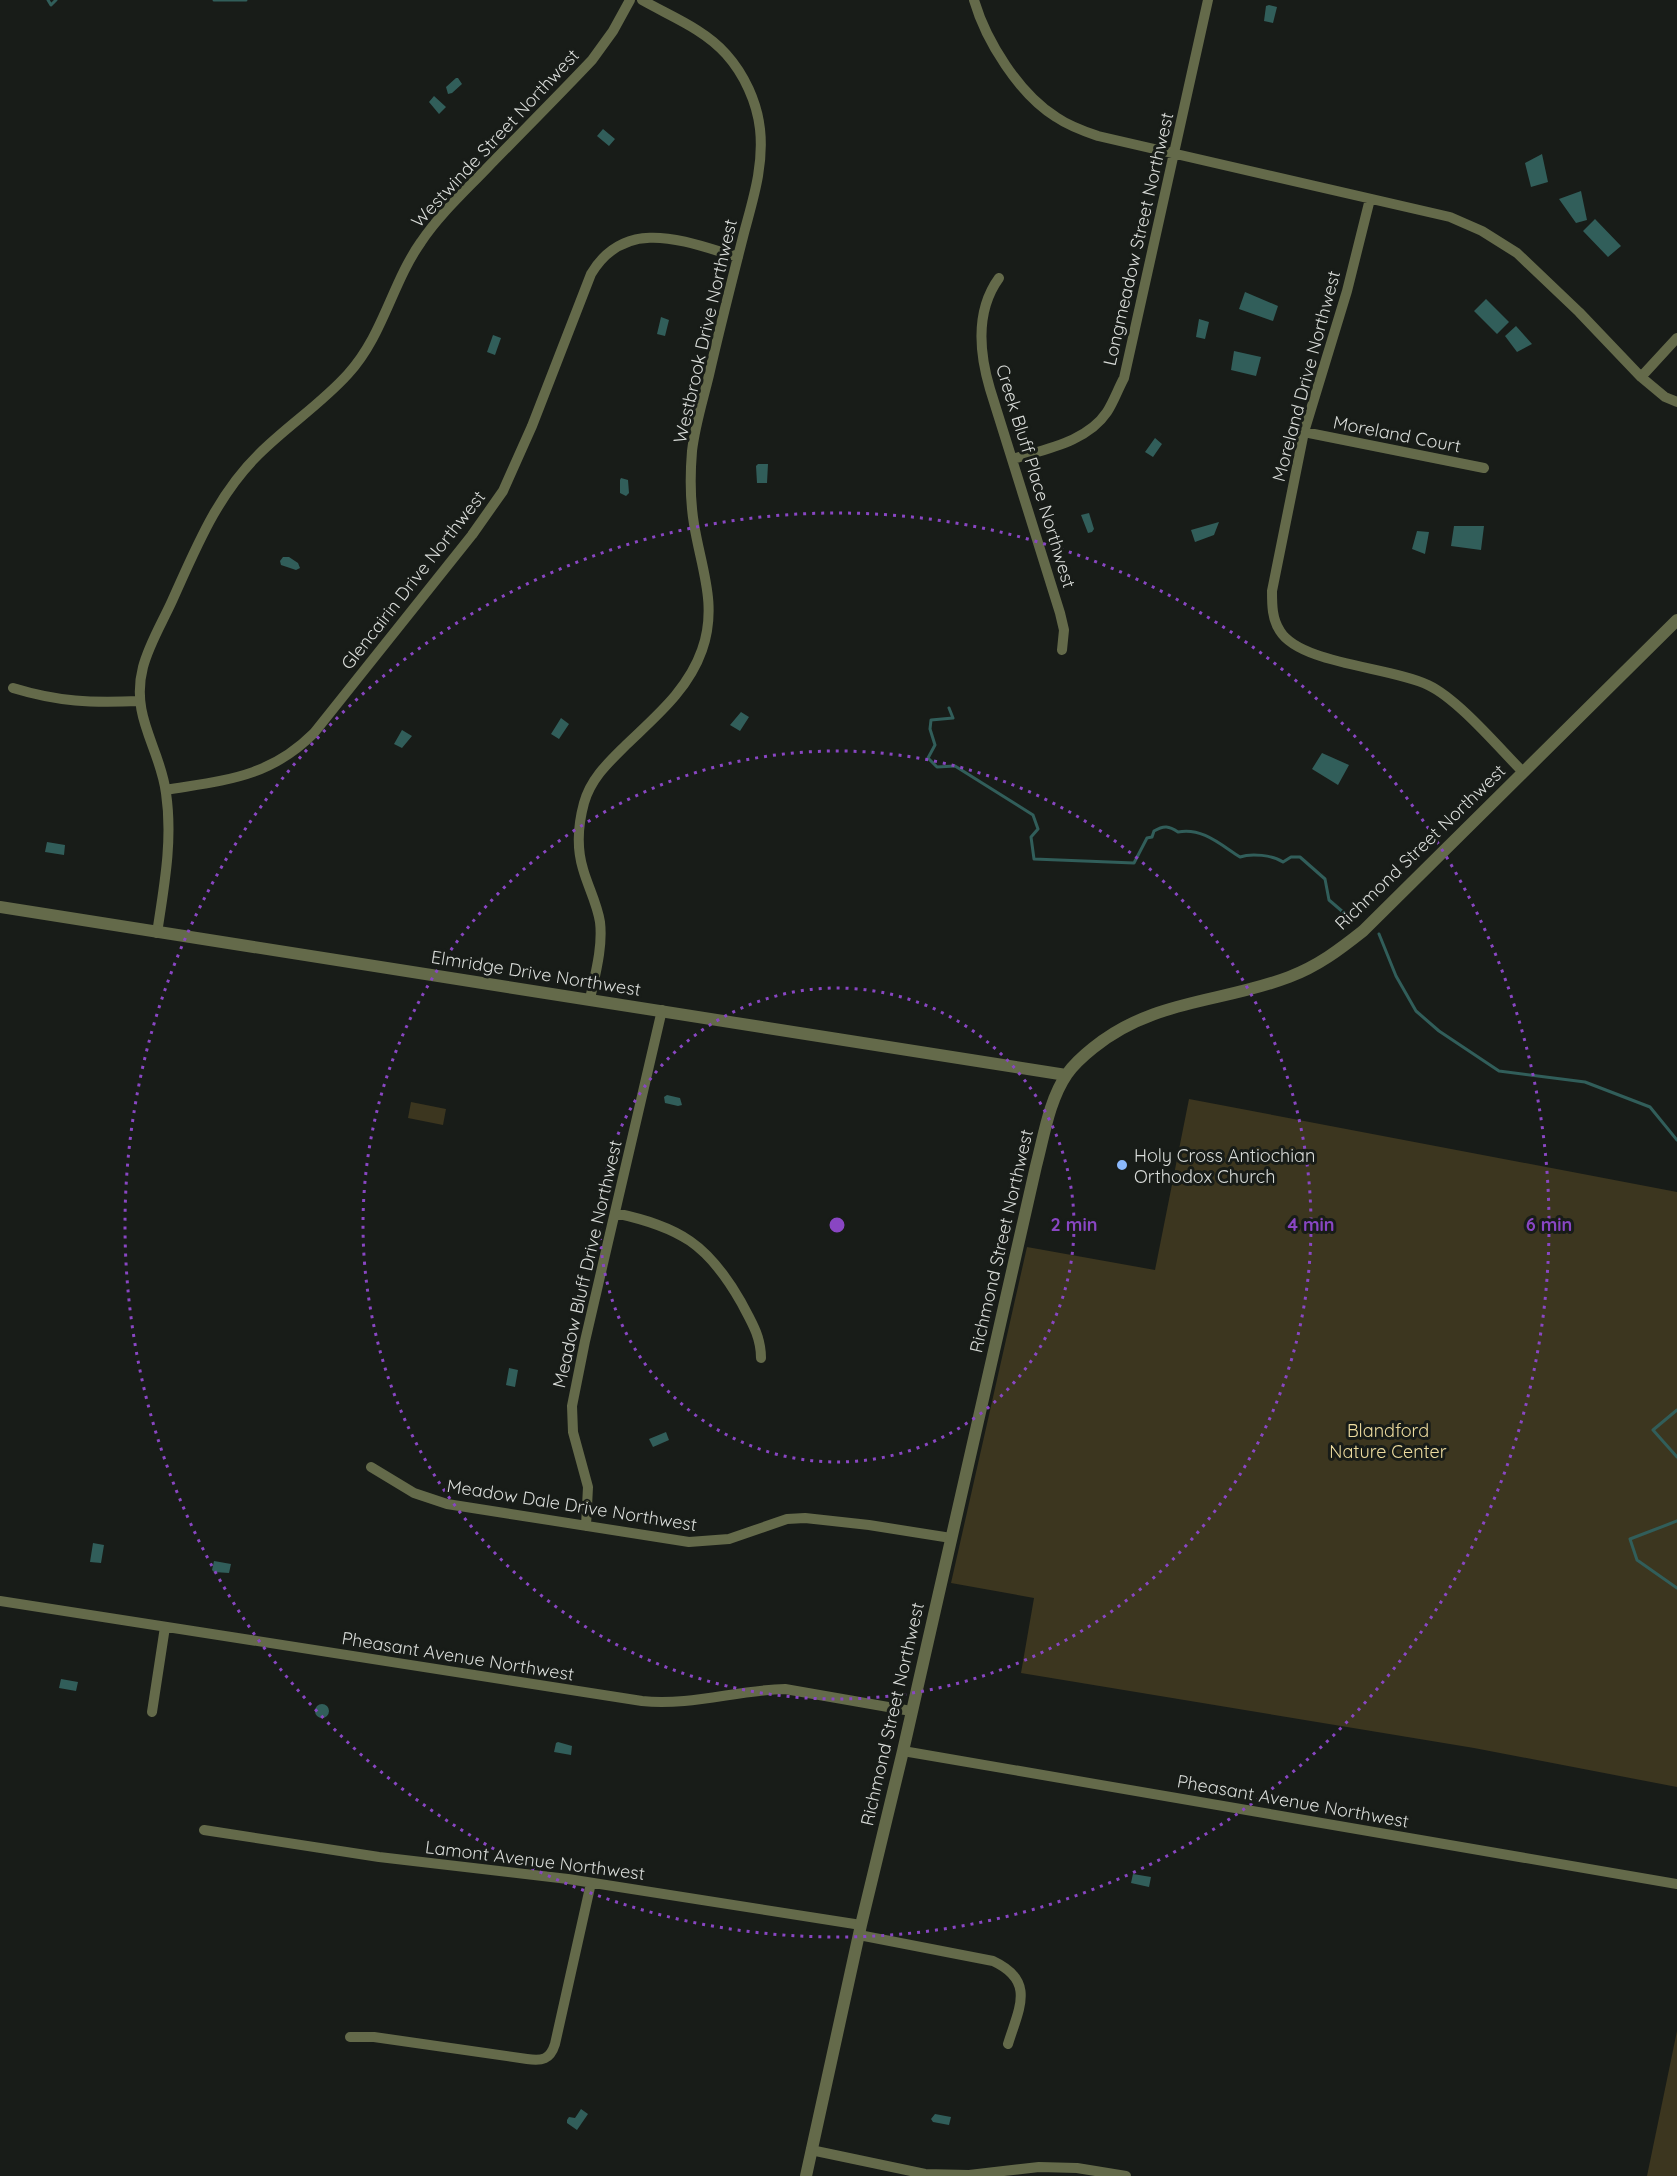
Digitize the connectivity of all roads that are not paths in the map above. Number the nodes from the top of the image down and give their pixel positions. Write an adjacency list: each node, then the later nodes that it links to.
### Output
1 (630, 0): 18 (street, Westwinde Street Northwest)
2 (642, 0): 7 (street, Westbrook Drive Northwest)
3 (974, 0): 5 (street)
4 (1208, 0): 5 (street, Longmeadow Street Northwest)
5 (1175, 154): 6 (street); 13 (street, Longmeadow Street Northwest)
6 (1370, 198): 10 (street); 12 (street, Moreland Drive Northwest)
7 (738, 257): 20 (street, Glencairin Drive Northwest); 23 (street, Westbrook Drive Northwest)
8 (999, 278): 13 (street, Creek Bluff Place Northwest)
9 (1677, 338): 10 (street)
10 (1641, 377): 11 (street)
11 (1677, 402)
12 (1304, 432): 14 (street, Moreland Court); 19 (street, Moreland Drive Northwest)
13 (1013, 459): 16 (street, Creek Bluff Place Northwest)
14 (1484, 468)
15 (1677, 620): 19 (street, Richmond Street Northwest)
16 (1062, 650)
17 (13, 688): 18 (street)
18 (139, 701): 20 (street, Westwinde Street Northwest)
19 (1523, 772): 25 (street, Richmond Street Northwest)
20 (166, 790): 22 (street, Westwinde Street Northwest)
21 (0, 907): 22 (street, Elmridge Drive Northwest)
22 (157, 933): 23 (street, Elmridge Drive Northwest)
23 (590, 999): 24 (street, Elmridge Drive Northwest)
24 (662, 1010): 25 (street, Elmridge Drive Northwest); 26 (street, Meadow Bluff Drive Northwest)
25 (1066, 1075): 30 (street, Richmond Street Northwest)
26 (615, 1213): 27 (street); 29 (street, Meadow Bluff Drive Northwest)
27 (761, 1358)
28 (371, 1467): 29 (street, Meadow Dale Drive Northwest)
29 (586, 1526): 30 (street, Meadow Dale Drive Northwest)
30 (951, 1538): 33 (street, Richmond Street Northwest)
31 (0, 1601): 32 (street, Pheasant Avenue Northwest)
32 (165, 1627): 33 (street, Pheasant Avenue Northwest); 34 (street)
33 (911, 1710): 35 (street, Richmond Street Northwest)
34 (152, 1713)
35 (903, 1751): 38 (street, Pheasant Avenue Northwest); 39 (street, Richmond Street Northwest)
36 (204, 1830): 37 (street, Lamont Avenue Northwest)
37 (591, 1883): 39 (street, Lamont Avenue Northwest); 40 (street)
38 (1677, 1884)
39 (860, 1930): 41 (street, Lamont Avenue Northwest); 42 (street, Richmond Street Northwest)
40 (350, 2037)
41 (1008, 2044)
42 (811, 2150): 43 (street, Richmond Street Northwest); 44 (street)
43 (806, 2176)
44 (1126, 2176)

